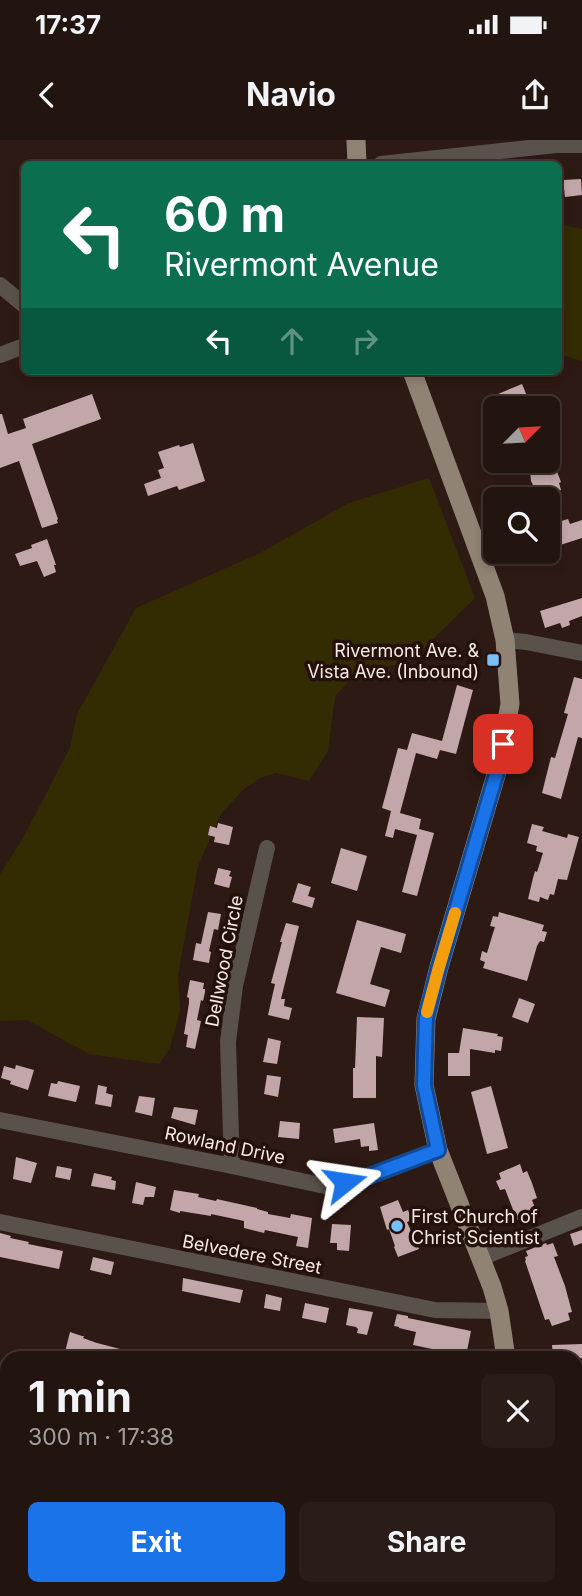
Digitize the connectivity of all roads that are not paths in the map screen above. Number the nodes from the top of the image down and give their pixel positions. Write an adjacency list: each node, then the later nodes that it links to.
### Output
1 (356, 140): 3 (main road)
2 (582, 145): 4 (street)
3 (357, 161)
4 (409, 161)
5 (0, 285): 6 (street)
6 (21, 302)
7 (21, 347): 8 (street)
8 (0, 355)
9 (413, 375): 10 (main road)
10 (505, 640): 11 (street); 14 (main road)
11 (582, 653)
12 (267, 848): 15 (street, Dellwood Circle)
13 (0, 1120): 15 (street, Rowland Drive)
14 (438, 1150): 15 (street, Rowland Drive); 18 (main road)
15 (232, 1166)
16 (582, 1217): 18 (street)
17 (0, 1222): 19 (street, Belvedere Street)
18 (481, 1258): 19 (main road)
19 (499, 1311): 20 (main road)
20 (505, 1351)

